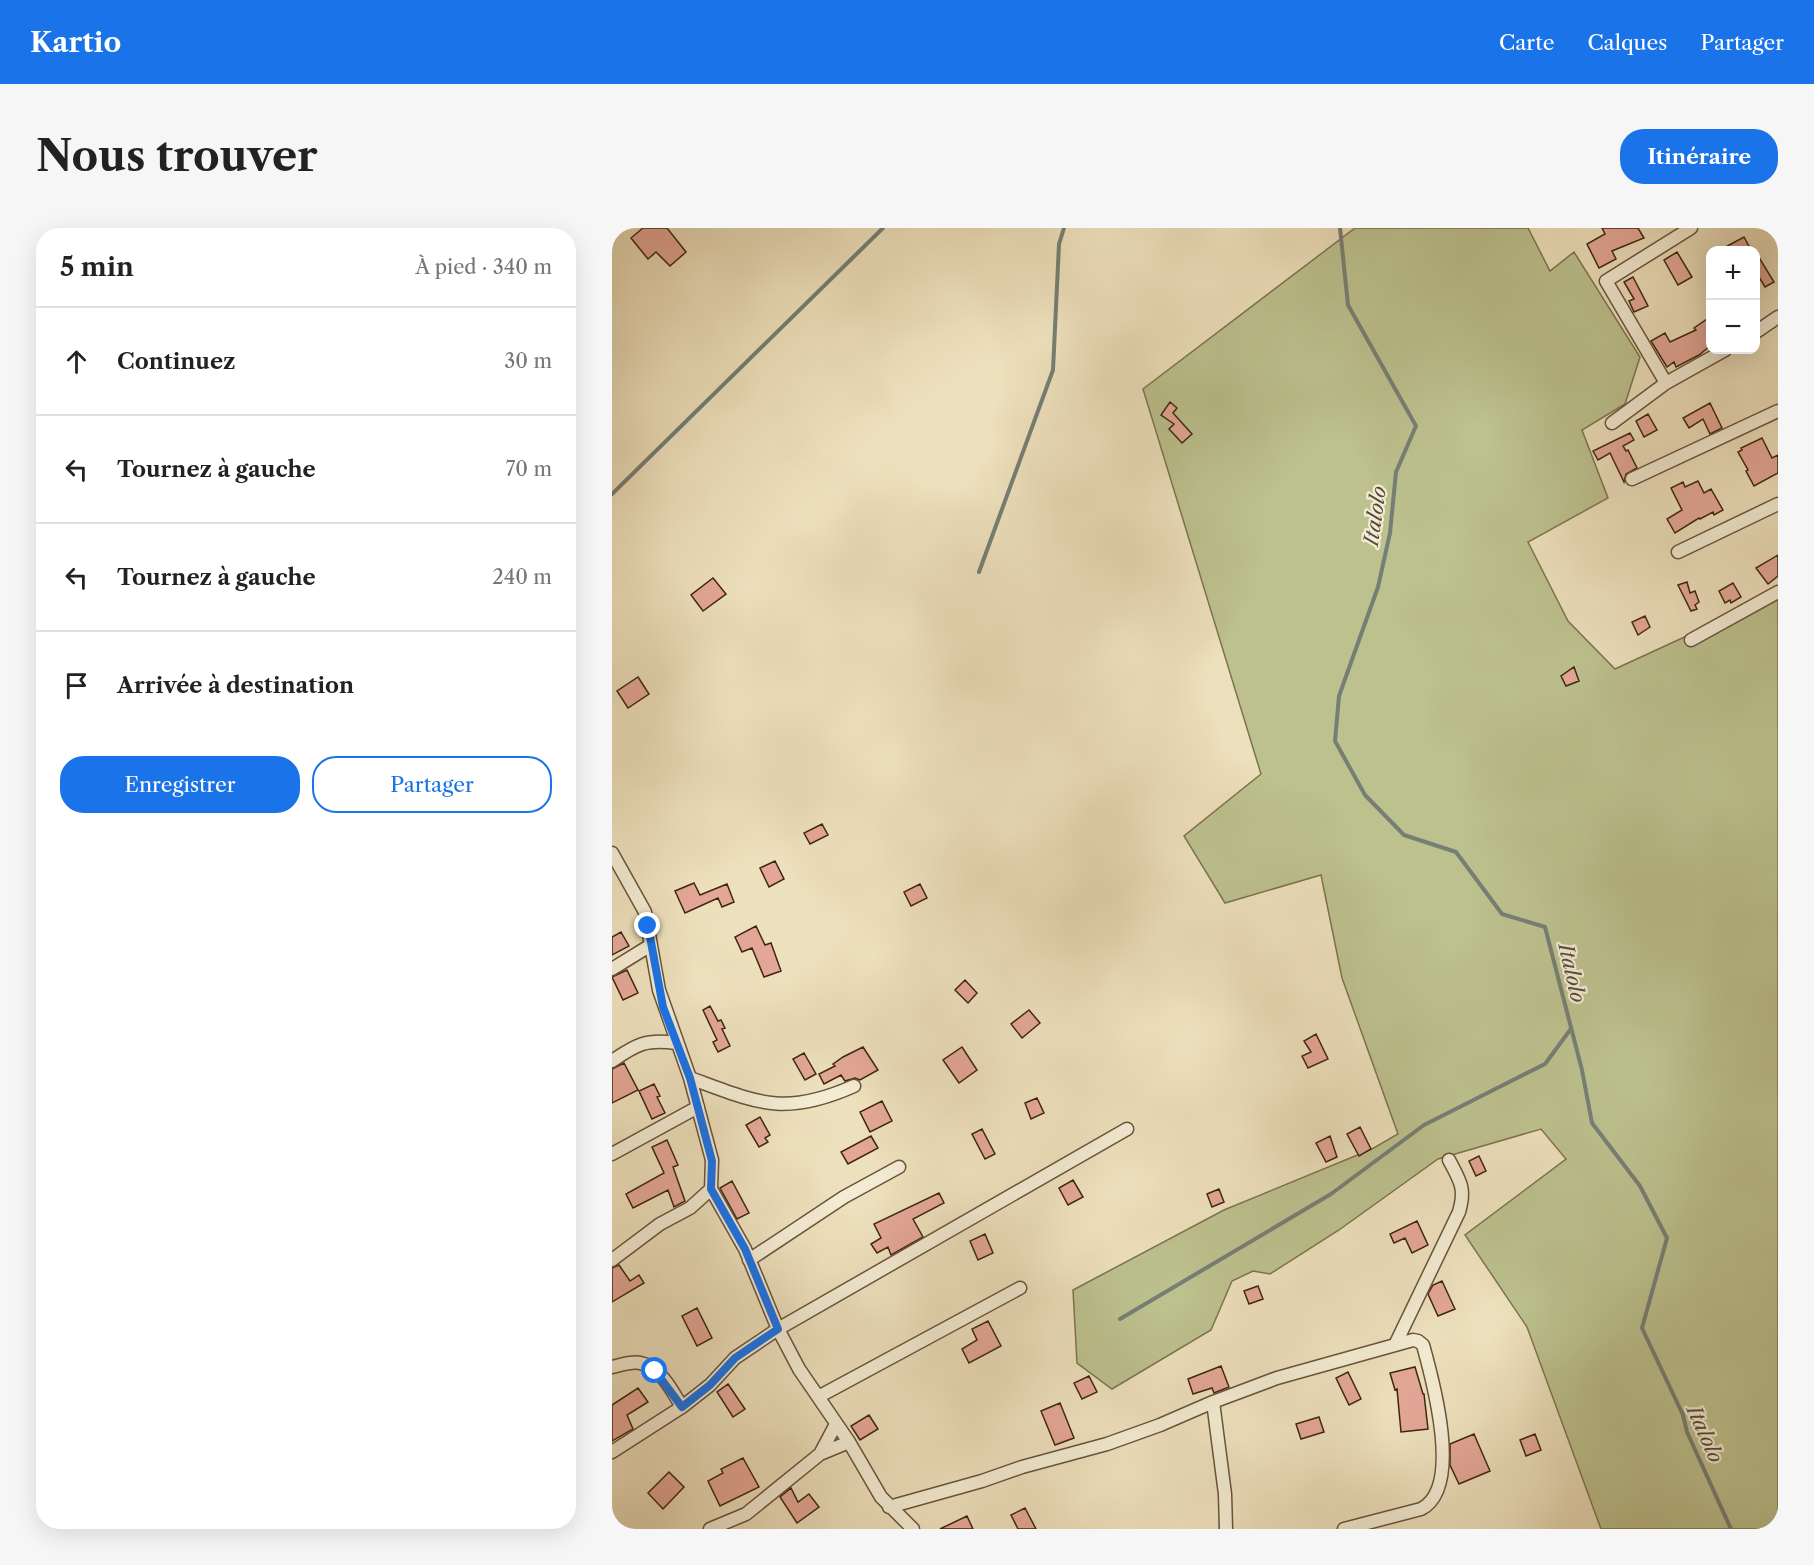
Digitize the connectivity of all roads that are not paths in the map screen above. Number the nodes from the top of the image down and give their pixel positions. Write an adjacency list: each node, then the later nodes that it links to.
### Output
1 (1691, 228): 5 (street)
2 (1778, 317): 3 (street)
3 (1760, 329)
4 (1718, 354): 5 (street)
5 (1666, 383): 7 (street)
6 (1778, 411): 8 (street)
7 (1612, 423)
8 (1632, 479)
9 (1778, 504): 10 (street)
10 (1678, 552)
11 (1778, 592): 12 (street)
12 (1691, 640)
13 (612, 853): 14 (street)
14 (616, 868): 15 (street)
15 (651, 945): 16 (street); 17 (street)
16 (612, 969)
17 (676, 1043): 18 (street); 19 (street)
18 (612, 1061)
19 (690, 1078): 20 (street); 21 (street)
20 (854, 1086)
21 (698, 1107): 23 (street); 26 (street)
22 (1127, 1129): 30 (street)
23 (612, 1154)
24 (1449, 1160): 31 (street)
25 (899, 1167): 28 (street)
26 (711, 1189): 27 (street); 28 (street)
27 (612, 1260)
28 (749, 1260): 30 (street)
29 (1020, 1288): 33 (street)
30 (778, 1329): 33 (street); 35 (street)
31 (1395, 1346): 34 (street); 44 (street)
32 (612, 1367): 35 (street)
33 (818, 1397): 36 (street)
34 (1213, 1402): 40 (street); 43 (street)
35 (682, 1407): 38 (street)
36 (836, 1425): 37 (street); 39 (street)
37 (849, 1442): 39 (street); 40 (street)
38 (612, 1452)
39 (820, 1454): 41 (street)
40 (889, 1507): 42 (street)
41 (710, 1529)
42 (913, 1529)
43 (1226, 1529)
44 (1344, 1529)

